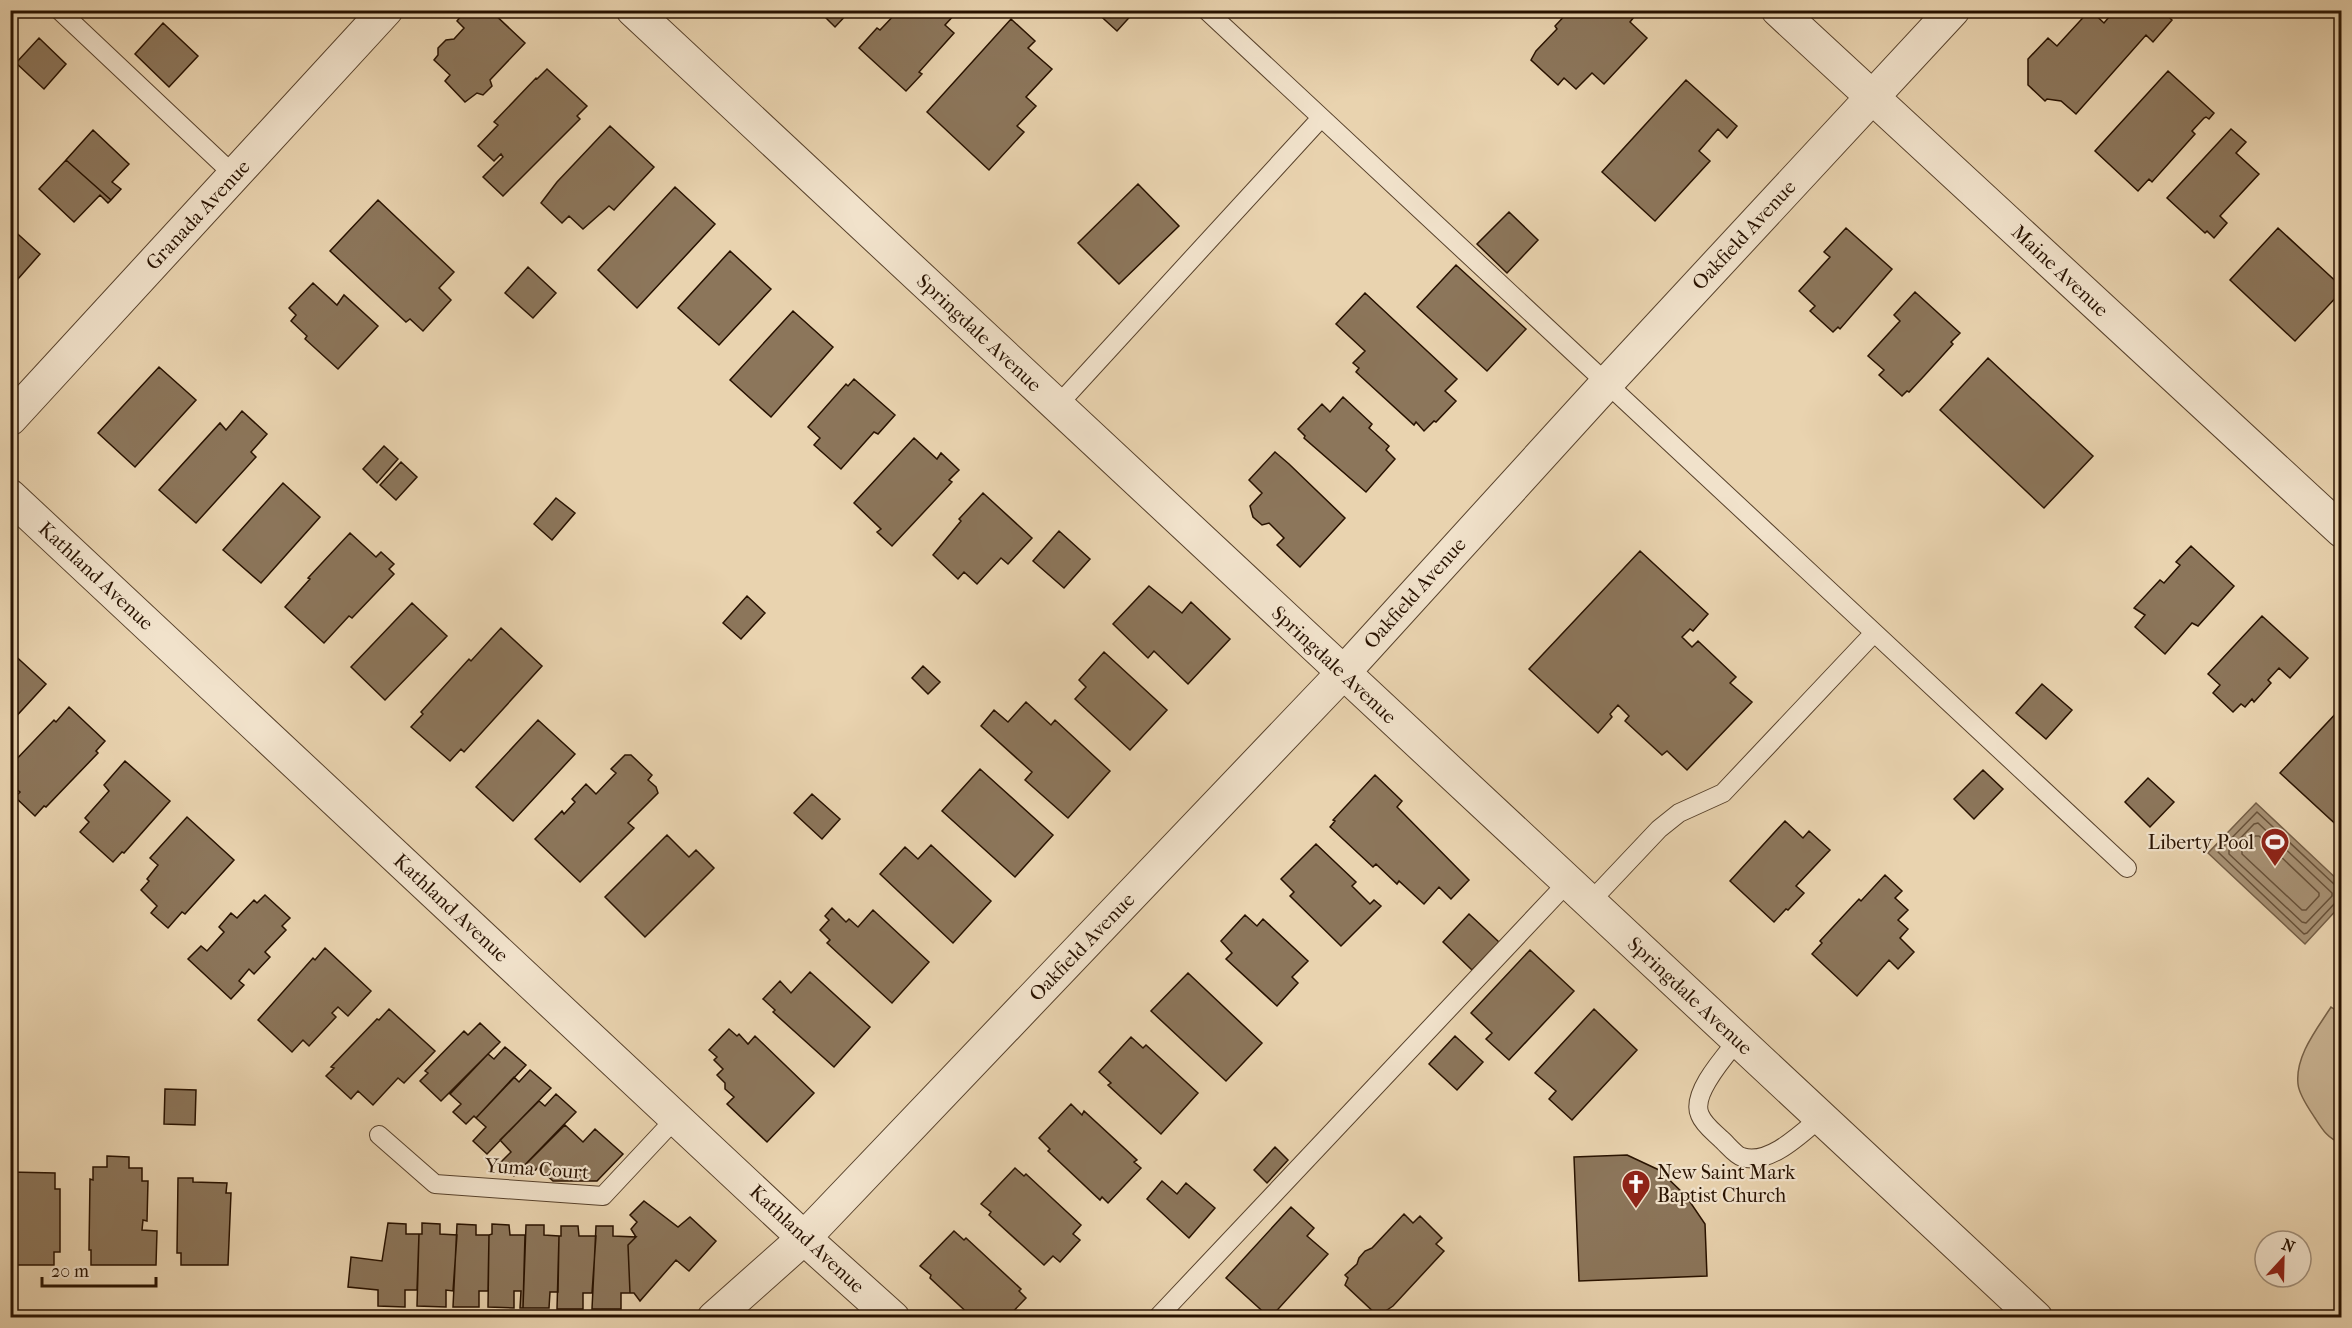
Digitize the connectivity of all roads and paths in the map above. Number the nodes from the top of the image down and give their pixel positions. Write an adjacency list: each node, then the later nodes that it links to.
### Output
1 (59, 10): 9 (lane)
2 (386, 10): 9 (street, Granada Avenue)
3 (633, 10): 11 (street, Springdale Avenue)
4 (1206, 10): 8 (lane)
5 (1778, 10): 7 (street, Maine Avenue)
6 (1953, 10): 7 (street, Oakfield Avenue)
7 (1872, 98): 10 (street, Oakfield Avenue); 14 (street, Maine Avenue)
8 (1322, 118): 10 (lane); 11 (lane)
9 (234, 175): 12 (street, Granada Avenue)
10 (1606, 384): 15 (lane); 16 (street, Oakfield Avenue)
11 (1057, 406): 16 (street, Springdale Avenue)
12 (10, 419)
13 (10, 496): 21 (street, Kathland Avenue)
14 (2342, 531)
15 (1874, 633): 17 (lane); 18 (lane)
16 (1343, 673): 18 (street, Springdale Avenue); 23 (street, Oakfield Avenue)
17 (2127, 868)
18 (1579, 892): 19 (street, Springdale Avenue); 26 (lane)
19 (1738, 1040): 20 (street, Springdale Avenue); 20 (lane)
20 (1821, 1116): 27 (street, Springdale Avenue)
21 (676, 1118): 22 (lane, Yuma Court); 23 (street, Kathland Avenue)
22 (379, 1135)
23 (804, 1238): 24 (street, Oakfield Avenue); 25 (street, Kathland Avenue)
24 (714, 1317)
25 (893, 1317)
26 (1158, 1317)
27 (2036, 1317)

